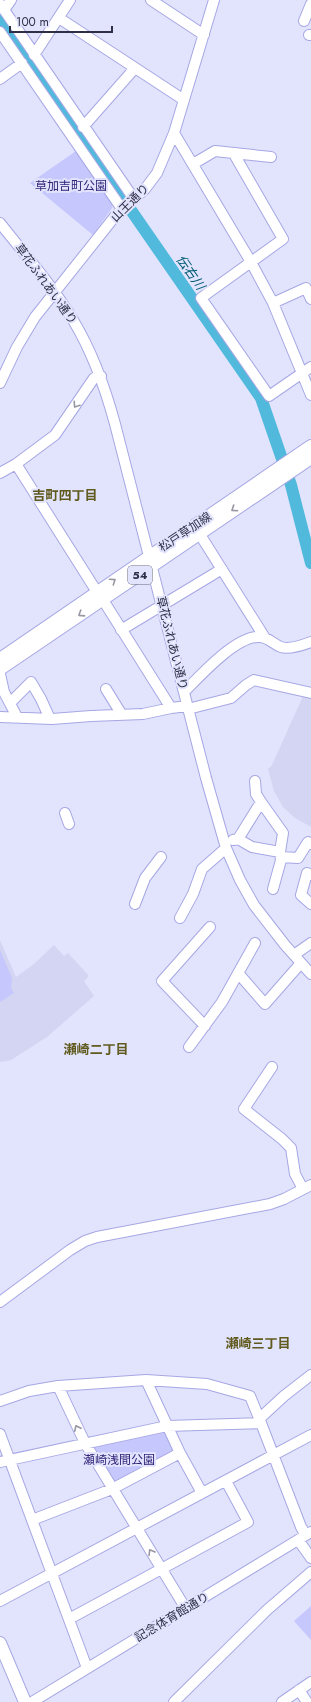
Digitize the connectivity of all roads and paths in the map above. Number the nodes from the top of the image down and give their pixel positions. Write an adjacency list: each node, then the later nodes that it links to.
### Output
1 (12, 0): 6 (street)
2 (70, 0): 7 (street)
3 (151, 0): 10 (street)
4 (214, 0): 10 (street, 山王通り)
5 (311, 4): 8 (street)
6 (2, 7): 11 (street)
7 (58, 18): 11 (street); 13 (street)
8 (304, 21)
9 (0, 32): 12 (street)
10 (204, 35): 15 (street, 山王通り)
11 (34, 55): 16 (street)
12 (22, 63): 14 (street); 21 (street)
13 (135, 68): 15 (street); 16 (street)
14 (0, 79)
15 (184, 100): 17 (street, 山王通り)
16 (84, 127): 21 (street)
17 (174, 133): 20 (street); 21 (street, 山王通り)
18 (234, 154): 19 (street); 20 (street); 23 (street)
19 (271, 157)
20 (192, 164): 23 (street)
21 (128, 204): 24 (street, 山王通り)
22 (0, 223): 24 (street, 草花ふれあい通り)
23 (251, 262): 26 (street); 28 (street)
24 (55, 293): 29 (street, 草花ふれあい通り); 30 (street, 山王通り)
25 (311, 299): 26 (street)
26 (274, 303): 28 (street)
27 (311, 367): 28 (street)
28 (302, 373): 31 (street)
29 (101, 376): 34 (street, one-way to 34); 39 (street, 草花ふれあい通り)
30 (0, 383)
31 (311, 395)
32 (311, 446): 35 (main road, 松戸草加線 / 54)
33 (311, 458): 35 (main road, 松戸草加線 / 54)
34 (16, 464): 36 (street); 41 (street)
35 (293, 464): 37 (main road, 松戸草加線 / 54)
36 (0, 473)
37 (277, 475): 38 (main road, 松戸草加線 / 54, one-way to 38); 39 (main road, 松戸草加線 / 54)
38 (199, 533): 39 (main road, 松戸草加線 / 54); 40 (street)
39 (150, 561): 41 (main road, 松戸草加線 / 54); 42 (street, 草花ふれあい通り)
40 (222, 569): 42 (street); 44 (street)
41 (100, 596): 43 (street); 46 (main road, 松戸草加線 / 54); 47 (main road, 松戸草加線 / 54, one-way to 47)
42 (162, 605): 43 (street); 50 (street, 草花ふれあい通り)
43 (121, 630): 54 (street)
44 (265, 638): 45 (street); 50 (street)
45 (311, 642)
46 (0, 659)
47 (0, 669)
48 (0, 674): 52 (street)
49 (106, 689): 55 (street)
50 (184, 692): 53 (street, 草花ふれあい通り)
51 (311, 693): 53 (street)
52 (10, 703): 57 (street); 58 (street)
53 (188, 707): 54 (street); 65 (street, 草花ふれあい通り)
54 (171, 708): 55 (street)
55 (122, 715): 58 (street)
56 (0, 717): 57 (street)
57 (17, 717): 58 (street)
58 (50, 719)
59 (255, 781): 60 (street)
60 (261, 802): 63 (street); 66 (street)
61 (65, 813): 62 (street)
62 (69, 824)
63 (238, 839): 65 (street); 66 (street)
64 (311, 844): 66 (street)
65 (225, 845): 72 (street); 76 (street, 草花ふれあい通り)
66 (280, 854): 69 (street)
67 (161, 857): 70 (street)
68 (311, 875): 71 (street)
69 (273, 889)
70 (135, 904)
71 (311, 904)
72 (180, 918)
73 (210, 926): 79 (street)
74 (255, 943): 77 (street)
75 (311, 943): 76 (street)
76 (298, 959): 77 (street); 78 (street, 草花ふれあい通り)
77 (238, 973): 79 (street)
78 (311, 974)
79 (205, 1026): 80 (street)
80 (189, 1047)
81 (272, 1067): 82 (street)
82 (307, 1187): 83 (street)
83 (0, 1302)
84 (311, 1375): 88 (street)
85 (146, 1380): 86 (street); 88 (street); 89 (street)
86 (58, 1386): 87 (street); 92 (street, one-way to 86)
87 (0, 1401)
88 (260, 1421): 89 (street); 94 (street)
89 (167, 1426): 92 (street); 93 (street)
90 (0, 1434): 95 (street)
91 (311, 1435): 94 (street)
92 (84, 1443): 95 (street); 97 (street)
93 (180, 1453): 97 (street); 98 (street)
94 (274, 1455): 96 (street); 101 (street)
95 (5, 1461): 99 (street)
96 (226, 1480): 98 (street); 103 (street)
97 (112, 1489): 99 (street); 100 (street)
98 (202, 1493): 100 (street)
99 (32, 1520): 105 (street)
100 (137, 1528): 103 (street, one-way to 100); 105 (street)
101 (305, 1536): 102 (street); 107 (street, 記念体育館通り)
102 (311, 1558)
103 (161, 1569): 107 (street); 108 (street)
104 (311, 1572): 115 (street)
105 (52, 1573): 106 (street); 108 (street)
106 (0, 1601)
107 (186, 1609): 110 (street, 記念体育館通り)
108 (69, 1619): 110 (street)
109 (0, 1643): 113 (main road)
110 (87, 1668): 114 (street, 記念体育館通り)
111 (311, 1682): 112 (street)
112 (299, 1691): 116 (street); 117 (street)
113 (25, 1702)
114 (32, 1702)
115 (174, 1702)
116 (282, 1702)
117 (307, 1702)

